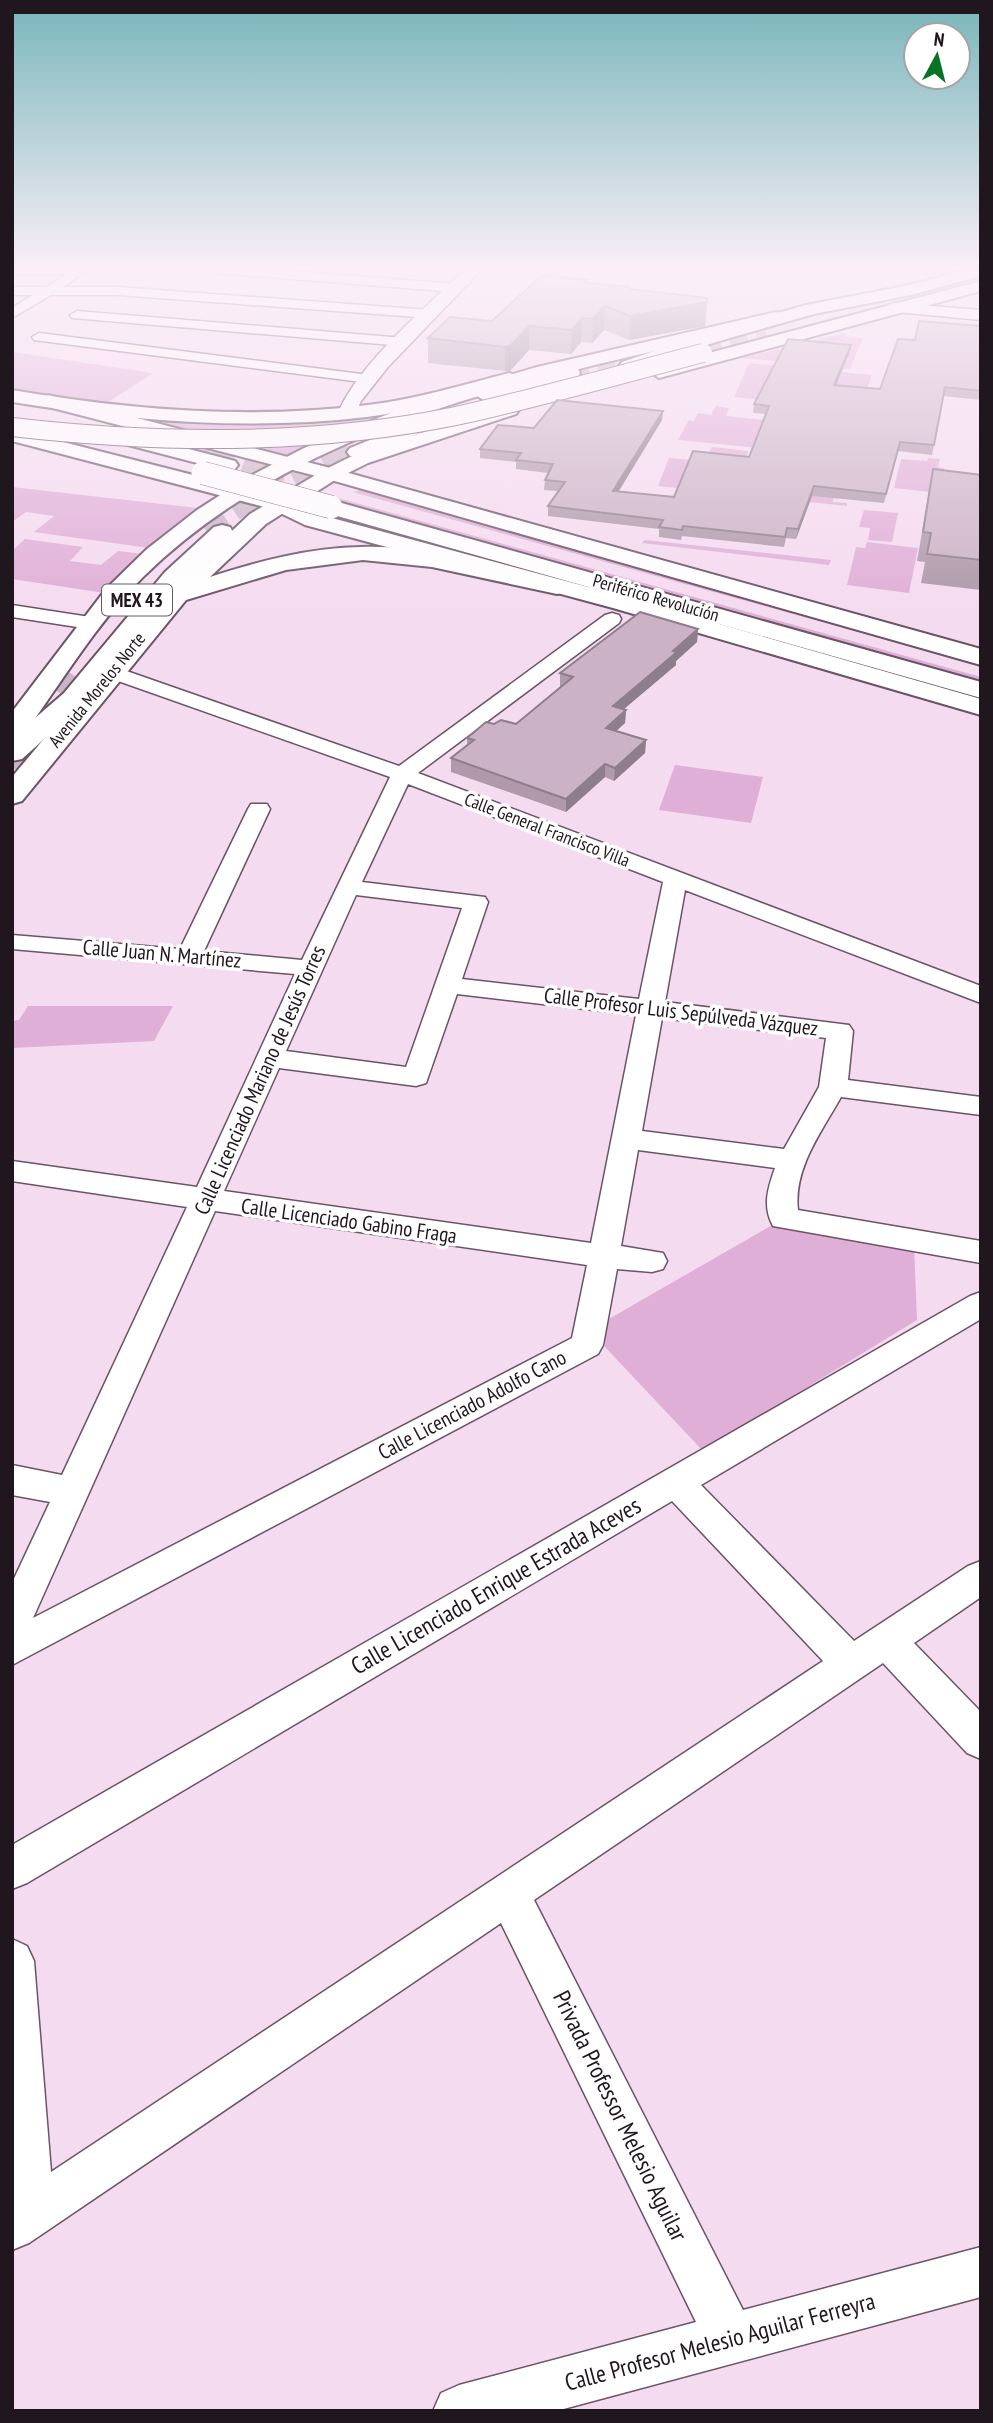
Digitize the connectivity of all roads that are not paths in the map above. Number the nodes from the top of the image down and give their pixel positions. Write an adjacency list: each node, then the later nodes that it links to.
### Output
1 (367, 382): 11 (street)
2 (496, 382): 11 (main road)
3 (499, 382): 16 (main road, Avenida Morelos Norte)
4 (537, 382): 17 (main road)
5 (559, 382): 17 (main road)
6 (589, 382): 13 (main road, bridge)
7 (620, 382): 17 (main road)
8 (12, 394): 9 (main road)
9 (67, 406): 11 (main road); 18 (main road)
10 (12, 409): 22 (main road)
11 (346, 413)
12 (111, 423): 15 (main road)
13 (12, 425): 20 (main road)
14 (12, 435): 20 (main road)
15 (167, 438)
16 (320, 446): 17 (main road); 18 (main road, Avenida Morelos Norte)
17 (355, 453): 19 (main road, Avenida Morelos Norte); 22 (main road)
18 (286, 463): 19 (main road); 21 (main road, Avenida Morelos Norte)
19 (331, 474): 22 (main road); 23 (main road, Avenida Morelos Norte)
20 (199, 478): 21 (main road); 22 (main road, bridge); 24 (main road)
21 (235, 493): 23 (main road); 24 (main road, Avenida Morelos Norte)
22 (350, 497): 33 (main road); 34 (main road, Periférico Revolución); 37 (main road, Periférico Revolución)
23 (279, 505): 25 (main road, Avenida Morelos Norte); 27 (main road)
24 (209, 523): 25 (main road); 32 (main road, Avenida Morelos Norte); 36 (main road, MEX 43); 40 (main road, MEX 43)
25 (250, 526): 29 (main road, Avenida Morelos Norte)
26 (342, 533): 27 (main road)
27 (513, 574): 28 (main road)
28 (557, 587): 29 (main road); 38 (main road)
29 (175, 597): 35 (main road, Avenida Morelos Norte)
30 (12, 611): 32 (street)
31 (612, 619): 41 (street, Calle Licenciado Mariano de Jesús Torres)
32 (90, 623): 39 (main road, Avenida Morelos Norte)
33 (981, 657)
34 (981, 670)
35 (111, 672): 41 (street, Calle General Francisco Villa); 42 (main road, Avenida Morelos Norte)
36 (76, 677)
37 (981, 690)
38 (981, 707)
39 (12, 731)
40 (12, 754)
41 (402, 774): 44 (street, Calle General Francisco Villa); 45 (street, Calle Licenciado Mariano de Jesús Torres)
42 (12, 795)
43 (259, 809): 47 (street)
44 (674, 879): 50 (street, Calle General Francisco Villa); 51 (street, Calle Licenciado Adolfo Cano)
45 (348, 887): 48 (street, Calle Licenciado Mariano de Jesús Torres); 49 (street)
46 (12, 942): 47 (street, Calle Juan N. Martínez)
47 (189, 956): 48 (street, Calle Juan N. Martínez)
48 (311, 968): 52 (street, Calle Licenciado Mariano de Jesús Torres)
49 (447, 985): 51 (street, Calle Profesor Luis Sepúlveda Vázquez); 52 (street)
50 (981, 995)
51 (650, 1009): 53 (street, Calle Profesor Luis Sepúlveda Vázquez); 55 (street, Calle Licenciado Adolfo Cano)
52 (270, 1058): 58 (street, Calle Licenciado Mariano de Jesús Torres)
53 (833, 1087): 54 (street); 56 (street, Calle Profesor Luis Sepúlveda Vázquez)
54 (981, 1106)
55 (626, 1139): 56 (street); 60 (street, Calle Licenciado Adolfo Cano)
56 (792, 1160): 59 (street, Calle Profesor Luis Sepúlveda Vázquez)
57 (12, 1171): 58 (street, Calle Licenciado Gabino Fraga)
58 (205, 1201): 60 (street, Calle Licenciado Gabino Fraga); 65 (street, Calle Licenciado Mariano de Jesús Torres)
59 (981, 1252)
60 (603, 1256): 61 (street, Calle Licenciado Gabino Fraga); 69 (street, Calle Licenciado Adolfo Cano)
61 (652, 1261)
62 (981, 1304): 64 (street, Calle Licenciado Enrique Estrada Aceves)
63 (12, 1480): 65 (street)
64 (676, 1482): 70 (street); 72 (street, Calle Licenciado Enrique Estrada Aceves)
65 (73, 1492): 67 (street, Calle Licenciado Mariano de Jesús Torres)
66 (981, 1577): 68 (street)
67 (12, 1624)
68 (887, 1640): 70 (street); 71 (street)
69 (12, 1648)
70 (851, 1664): 73 (street)
71 (981, 1740)
72 (12, 1868)
73 (509, 1893): 75 (street); 77 (street, Privada Professor Melesio Aguilar)
74 (12, 1961): 75 (street)
75 (21, 2220)
76 (981, 2272): 77 (street, Calle Profesor Melesio Aguilar Ferreyra)
77 (731, 2339): 78 (street, Calle Profesor Melesio Aguilar Ferreyra)
78 (459, 2411)

